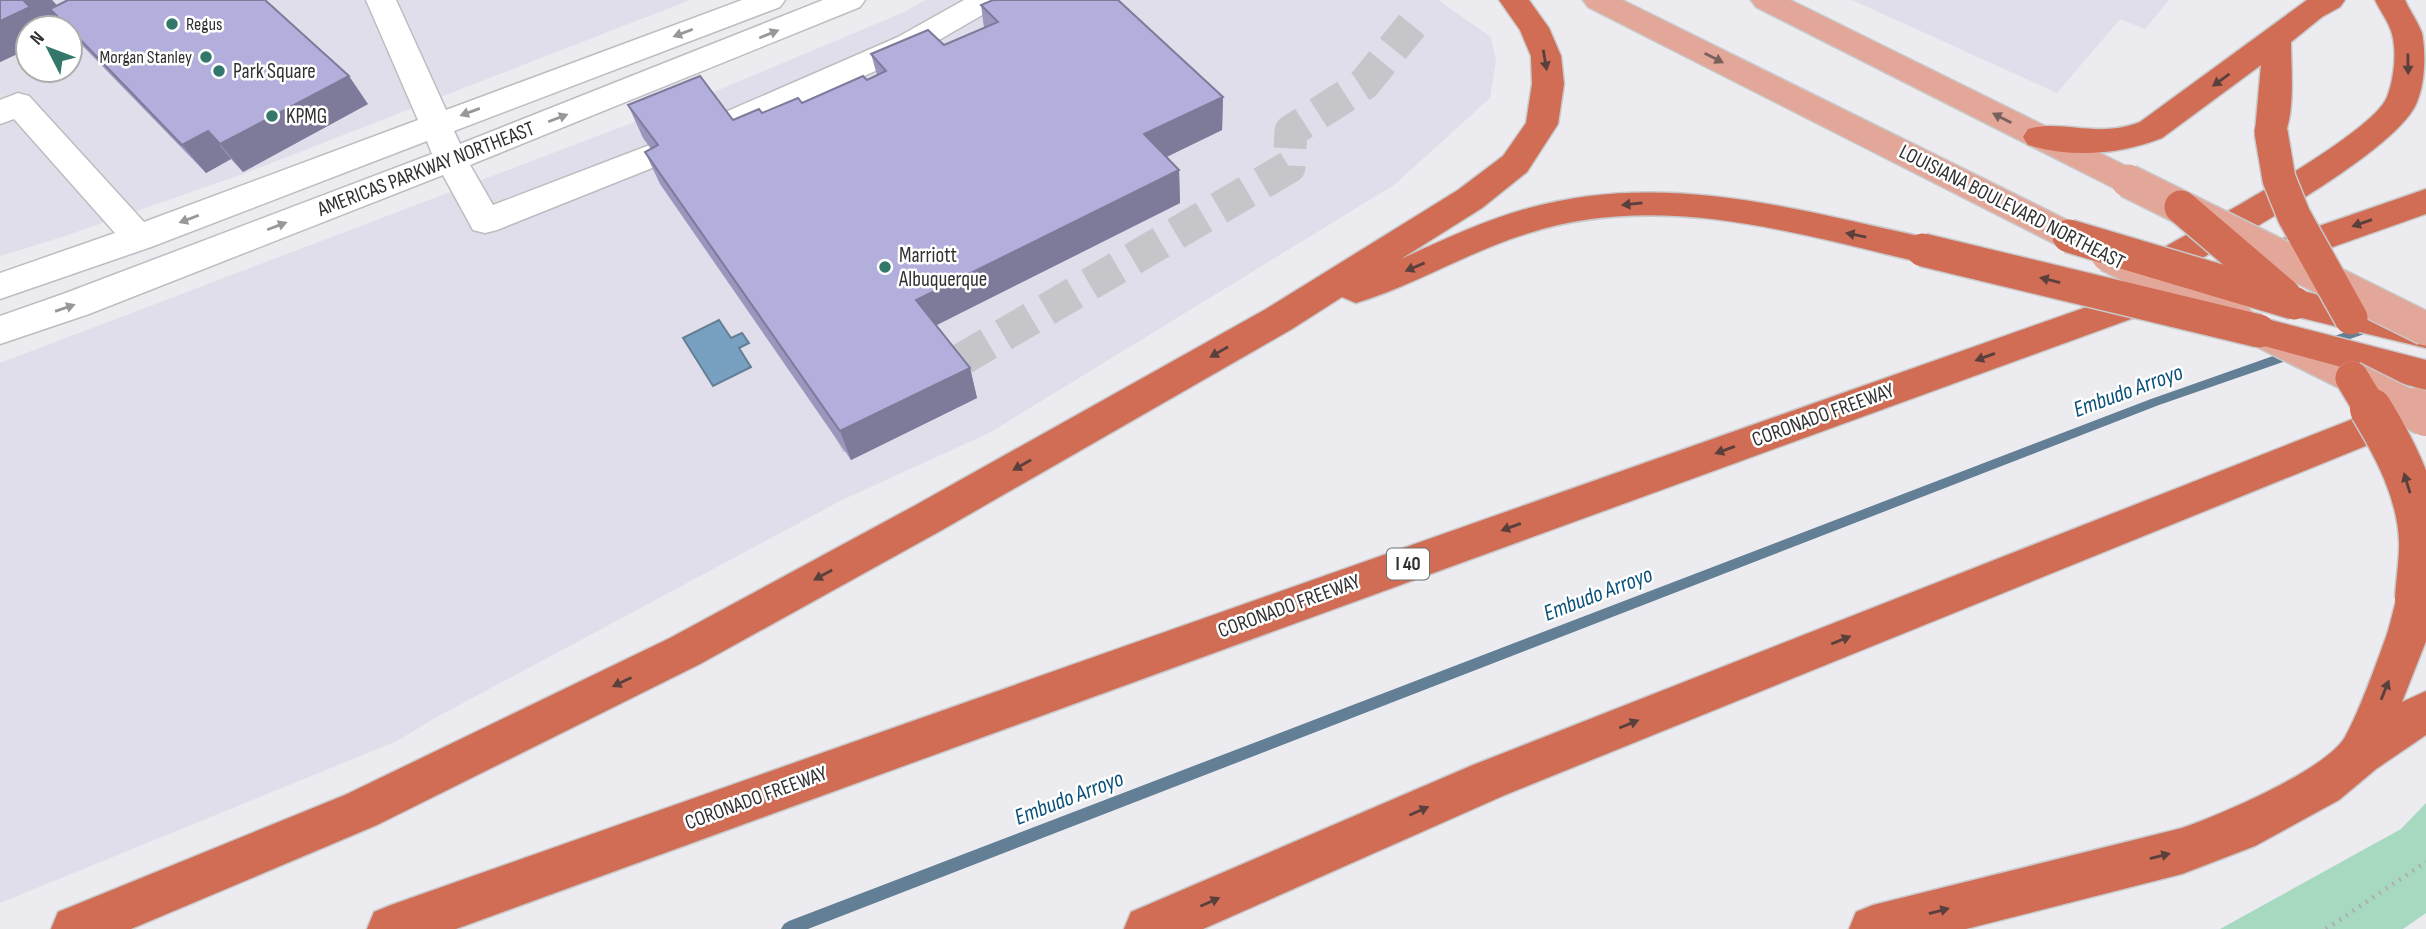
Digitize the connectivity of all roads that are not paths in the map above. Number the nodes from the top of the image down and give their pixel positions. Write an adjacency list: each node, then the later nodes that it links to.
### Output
1 (381, 0): 12 (street)
2 (770, 0): 12 (street, AMERICAS PARKWAY NORTHEAST, one-way to 12)
3 (850, 0): 16 (street, AMERICAS PARKWAY NORTHEAST, one-way to 3)
4 (985, 0): 13 (street)
5 (1514, 0): 24 (highway, one-way to 24)
6 (1598, 0): 19 (main road, LOUISIANA BOULEVARD NORTHEAST, one-way to 19)
7 (1766, 0): 14 (main road, one-way to 7)
8 (2330, 0): 10 (highway)
9 (2390, 0): 30 (highway, one-way to 30)
10 (2276, 39): 14 (highway, one-way to 14); 21 (highway, bridge)
11 (0, 113): 20 (street)
12 (435, 125): 16 (street); 20 (street, AMERICAS PARKWAY NORTHEAST, one-way to 20)
13 (725, 125)
14 (2039, 137): 18 (main road, bridge)
15 (655, 154): 16 (street)
16 (450, 159): 27 (street, AMERICAS PARKWAY NORTHEAST, one-way to 16)
17 (2426, 201): 30 (highway, CORONADO FREEWAY / I 40, one-way to 30)
18 (2181, 207): 21 (main road, bridge); 23 (highway, bridge)
19 (2068, 236): 23 (highway, bridge); 28 (main road, LOUISIANA BOULEVARD NORTHEAST, bridge)
20 (139, 238): 22 (street, AMERICAS PARKWAY NORTHEAST)
21 (2328, 281): 25 (highway, bridge); 26 (main road, bridge)
22 (0, 286)
23 (2294, 303): 25 (highway); 31 (highway)
24 (1279, 318): 28 (highway, one-way to 24, bridge); 38 (highway, one-way to 38)
25 (2351, 318): 29 (highway); 31 (highway)
26 (2426, 329)
27 (0, 330)
28 (2259, 331): 31 (main road, LOUISIANA BOULEVARD NORTHEAST)
29 (2426, 334)
30 (2035, 339): 39 (highway, CORONADO FREEWAY / I 40, one-way to 39)
31 (2357, 364): 32 (highway); 33 (highway); 35 (main road, LOUISIANA BOULEVARD NORTHEAST, bridge); 37 (highway, one-way to 31, bridge)
32 (2426, 374)
33 (2426, 396)
34 (2426, 405): 40 (highway, one-way to 34)
35 (2426, 415)
36 (2426, 710): 37 (highway)
37 (2360, 754): 41 (highway, one-way to 37)
38 (75, 929)
39 (391, 929)
40 (1148, 929)
41 (1873, 929)

